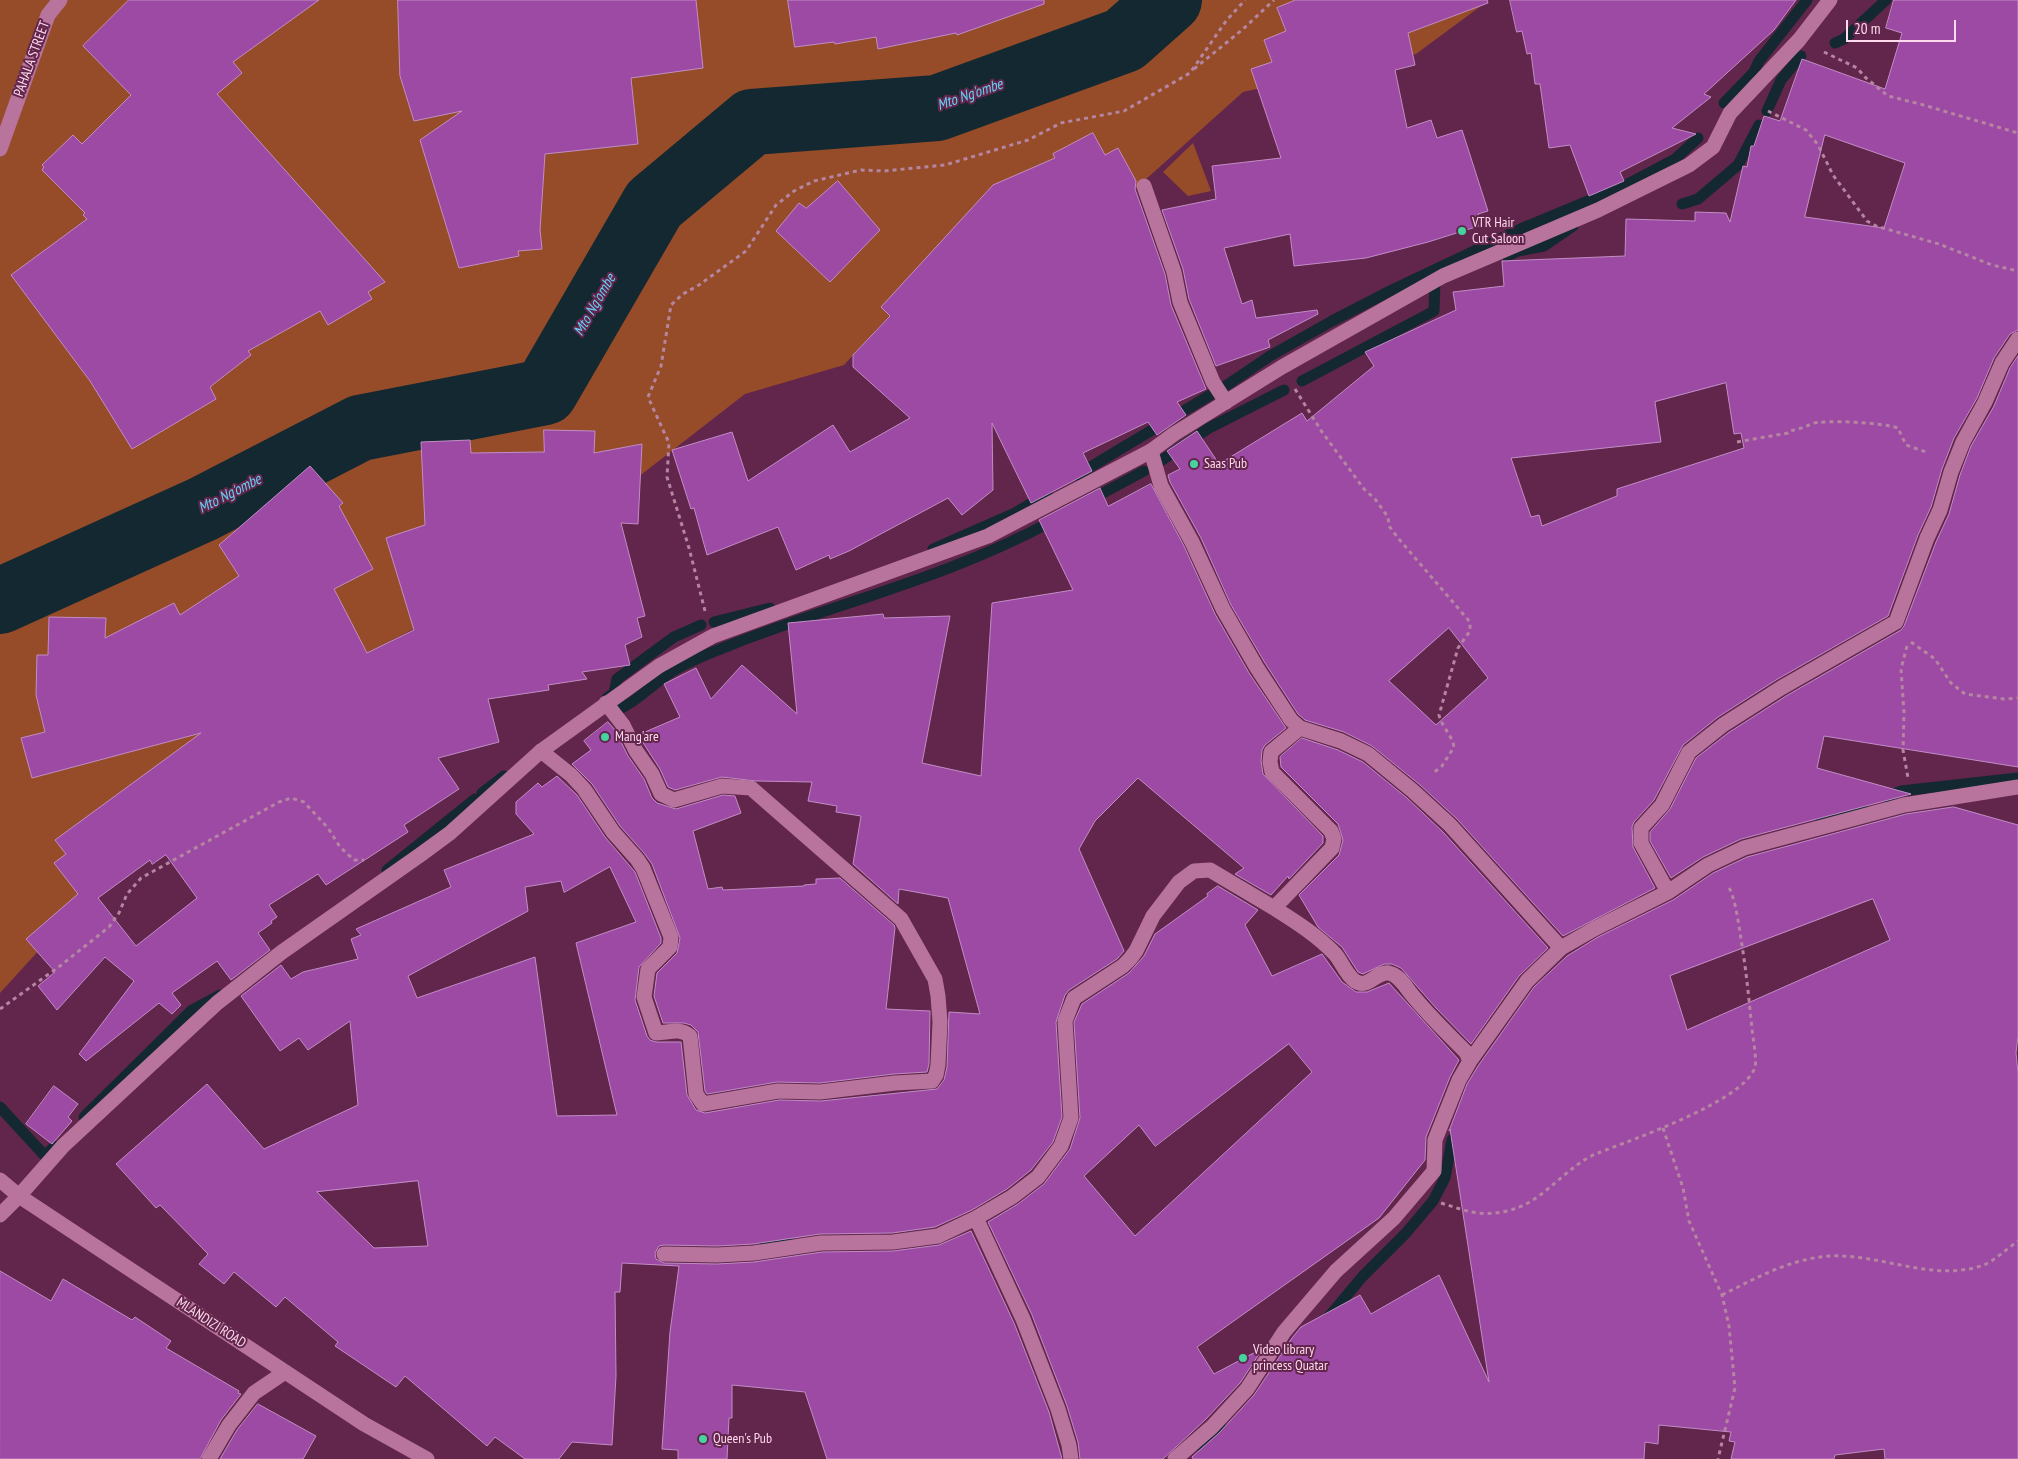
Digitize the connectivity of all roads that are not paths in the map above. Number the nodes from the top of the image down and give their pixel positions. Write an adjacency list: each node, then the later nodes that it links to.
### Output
1 (60, 0): 3 (street, PAHALA STREET)
2 (1830, 0): 7 (street)
3 (48, 8): 4 (street, PAHALA STREET)
4 (0, 149)
5 (1144, 186): 7 (street)
6 (2018, 339): 13 (street)
7 (1226, 402): 8 (street)
8 (1151, 452): 9 (street); 10 (street)
9 (606, 703): 11 (street); 11 (street)
10 (1300, 728): 14 (street); 15 (street)
11 (541, 751): 18 (street)
12 (2018, 787): 13 (street)
13 (1668, 892): 15 (street)
14 (1274, 908): 16 (street); 20 (street)
15 (1561, 948): 16 (street)
16 (1470, 1061): 26 (street)
17 (0, 1180): 18 (street, MLANDIZI ROAD)
18 (19, 1196): 19 (street); 22 (street, MLANDIZI ROAD)
19 (0, 1215)
20 (976, 1218): 21 (street); 25 (street)
21 (664, 1254)
22 (286, 1372): 23 (street); 24 (street, MLANDIZI ROAD)
23 (210, 1459)
24 (427, 1459)
25 (1070, 1459)
26 (1174, 1459)

